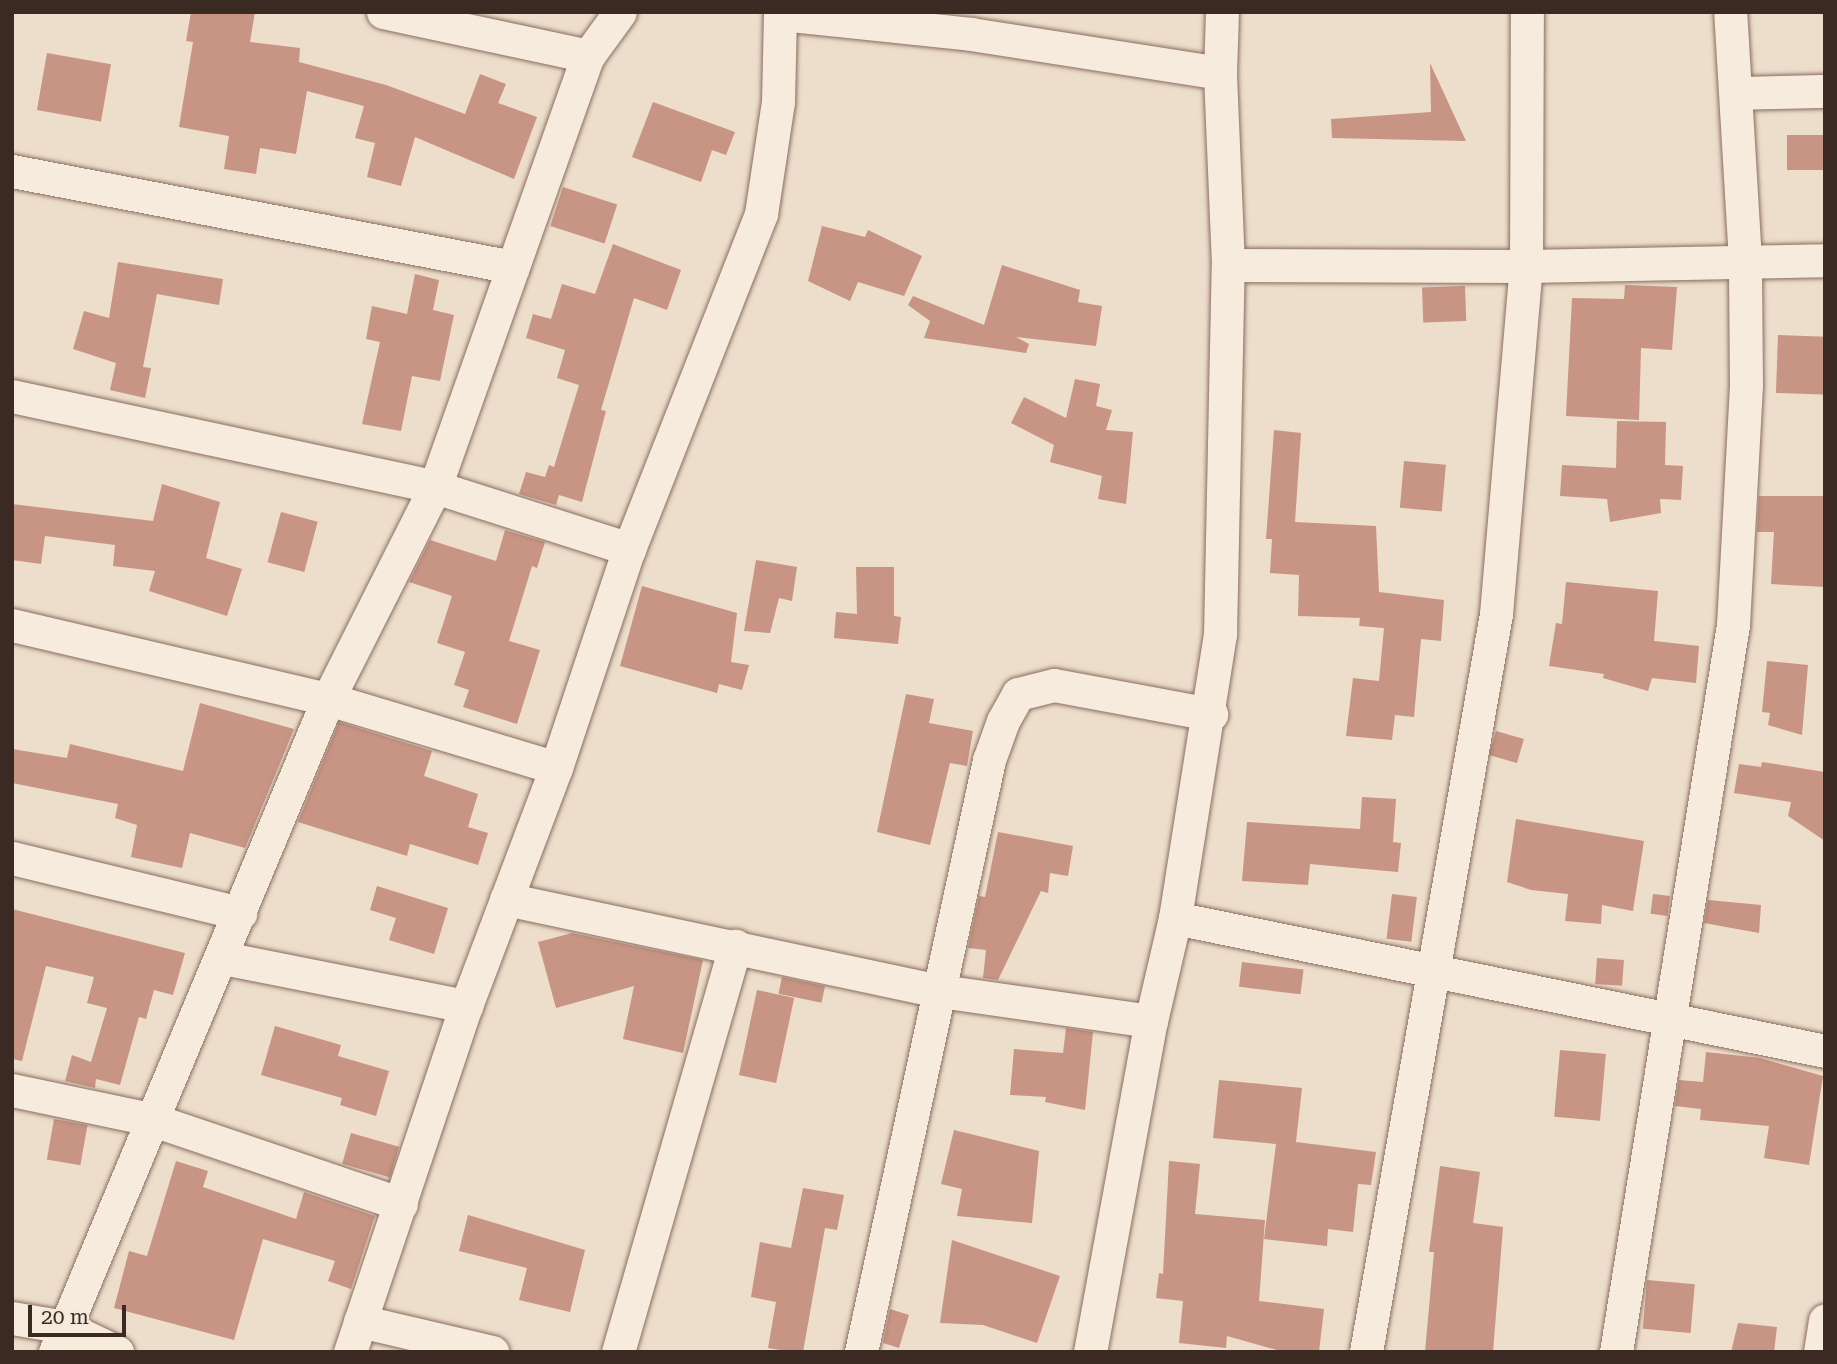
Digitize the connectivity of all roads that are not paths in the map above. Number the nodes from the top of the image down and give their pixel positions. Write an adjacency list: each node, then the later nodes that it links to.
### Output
1 (383, 12): 8 (street)
2 (620, 12): 9 (street)
3 (1222, 12): 10 (street)
4 (1527, 12): 17 (street)
5 (1730, 12): 12 (street)
6 (781, 13): 7 (street); 21 (street)
7 (977, 23): 10 (street)
8 (502, 25): 9 (street)
9 (588, 56): 18 (street)
10 (1220, 73): 16 (street)
11 (1825, 90): 12 (street)
12 (1737, 93): 15 (street)
13 (12, 171): 18 (street)
14 (1825, 260): 15 (street)
15 (1745, 261): 17 (street); 36 (street)
16 (1228, 265): 17 (street); 24 (street)
17 (1526, 266): 32 (street)
18 (513, 267): 20 (street)
19 (12, 396): 20 (street)
20 (435, 487): 21 (street); 23 (street)
21 (629, 549): 25 (street)
22 (12, 625): 23 (street)
23 (328, 699): 25 (street); 28 (street)
24 (1211, 714): 29 (street); 33 (street)
25 (556, 768): 27 (street)
26 (12, 859): 28 (street)
27 (506, 899): 30 (street); 34 (street)
28 (240, 913): 31 (street)
29 (1175, 918): 32 (street); 35 (street)
30 (735, 946): 33 (street); 47 (street)
31 (223, 958): 34 (street); 39 (street)
32 (1432, 973): 36 (street); 50 (street)
33 (940, 991): 35 (street); 48 (street)
34 (466, 1006): 40 (street)
35 (1151, 1021): 49 (street)
36 (1670, 1023): 37 (street); 51 (street)
37 (1825, 1051)
38 (12, 1090): 39 (street)
39 (150, 1119): 40 (street); 44 (street)
40 (401, 1205): 43 (street)
41 (12, 1318): 44 (street)
42 (1825, 1320): 52 (street)
43 (355, 1336): 46 (street)
44 (60, 1339): 45 (street)
45 (117, 1352)
46 (492, 1352)
47 (618, 1352)
48 (861, 1352)
49 (1090, 1352)
50 (1366, 1352)
51 (1616, 1352)
52 (1820, 1352)

